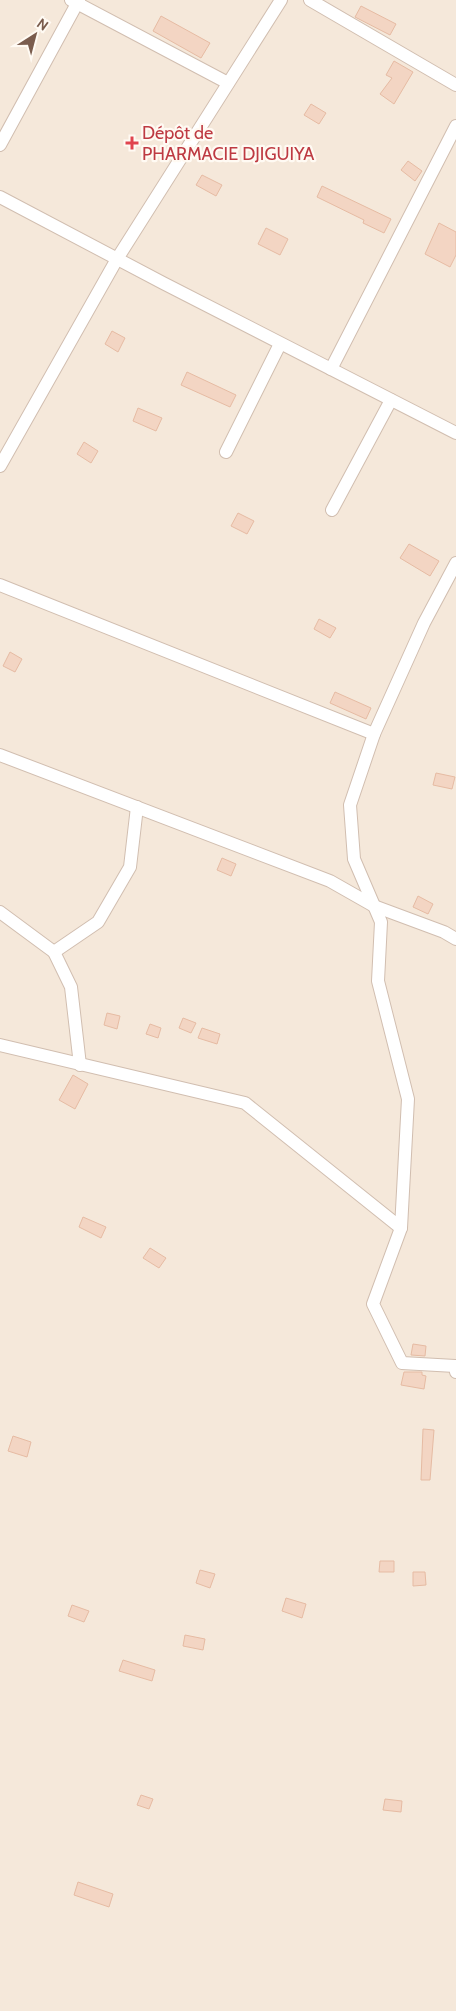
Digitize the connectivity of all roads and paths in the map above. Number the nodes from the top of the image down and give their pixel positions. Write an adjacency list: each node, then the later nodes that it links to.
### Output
1 (281, 0): 4 (street)
2 (310, 0): 5 (street)
3 (76, 1): 4 (street); 7 (street)
4 (228, 83): 9 (street)
5 (456, 84)
6 (456, 126): 11 (street)
7 (0, 145)
8 (0, 197): 9 (street)
9 (117, 259): 10 (street); 15 (street)
10 (280, 344): 11 (street); 14 (street)
11 (330, 369): 12 (street)
12 (391, 400): 13 (street); 16 (street)
13 (456, 433)
14 (226, 452)
15 (2, 459)
16 (332, 510)
17 (456, 563): 19 (street)
18 (0, 585): 19 (street)
19 (374, 734): 22 (street)
20 (0, 755): 21 (street)
21 (137, 807): 22 (street); 25 (street)
22 (374, 906): 24 (street); 28 (street)
23 (0, 912): 25 (street)
24 (456, 939)
25 (54, 952): 27 (street)
26 (0, 1046): 27 (street)
27 (80, 1065): 28 (street)
28 (401, 1228): 29 (street)
29 (456, 1372)

